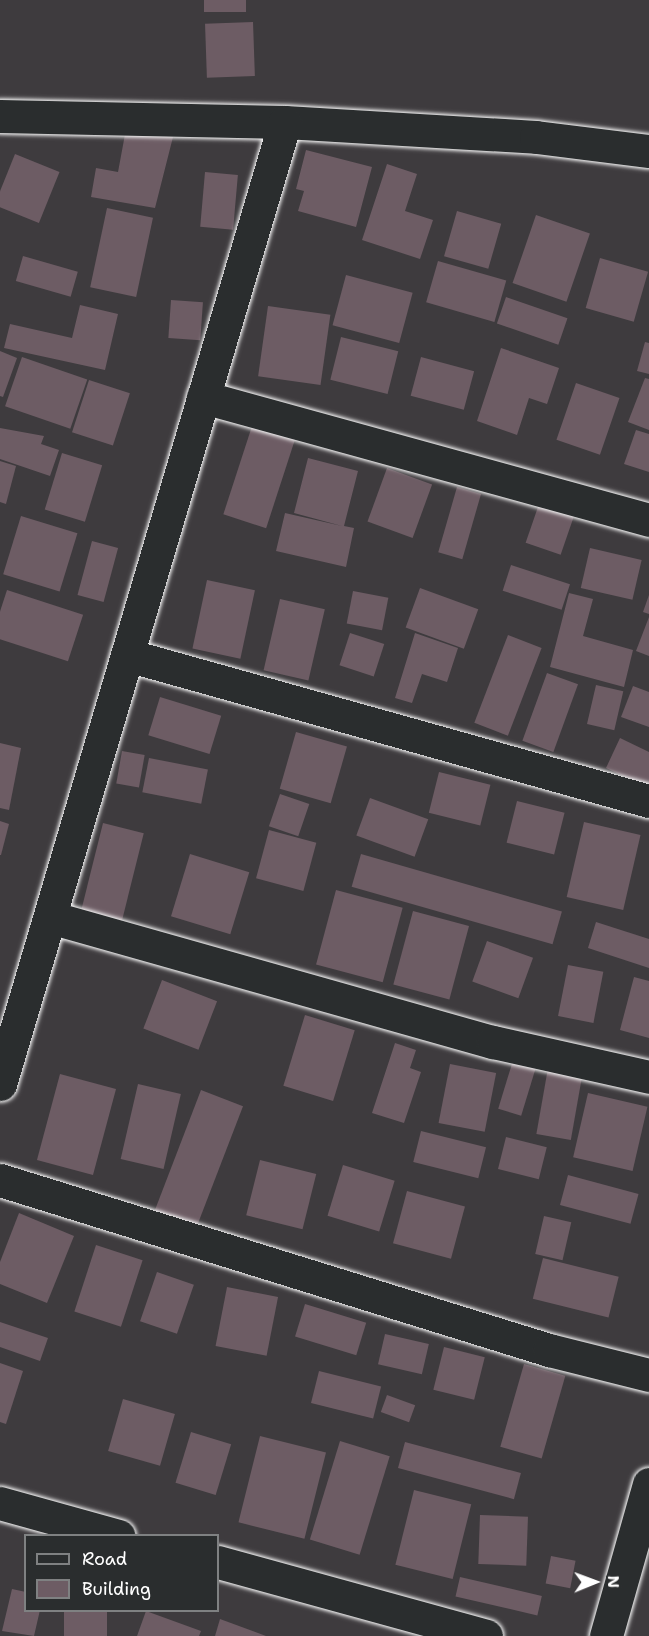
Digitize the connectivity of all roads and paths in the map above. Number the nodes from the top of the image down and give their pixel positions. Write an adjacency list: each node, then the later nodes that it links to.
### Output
1 (0, 116): 2 (street)
2 (285, 122): 3 (street); 4 (street)
3 (649, 151)
4 (203, 397): 5 (street); 6 (street)
5 (649, 520)
6 (127, 655): 7 (street); 8 (street)
7 (649, 801)
8 (50, 917): 9 (street); 10 (street)
9 (649, 1077)
10 (0, 1084)
11 (0, 1180): 12 (street)
12 (649, 1375)
13 (649, 1484): 18 (street)
14 (0, 1503): 15 (street)
15 (112, 1534)
16 (219, 1562): 17 (street)
17 (486, 1636)
18 (606, 1636)

